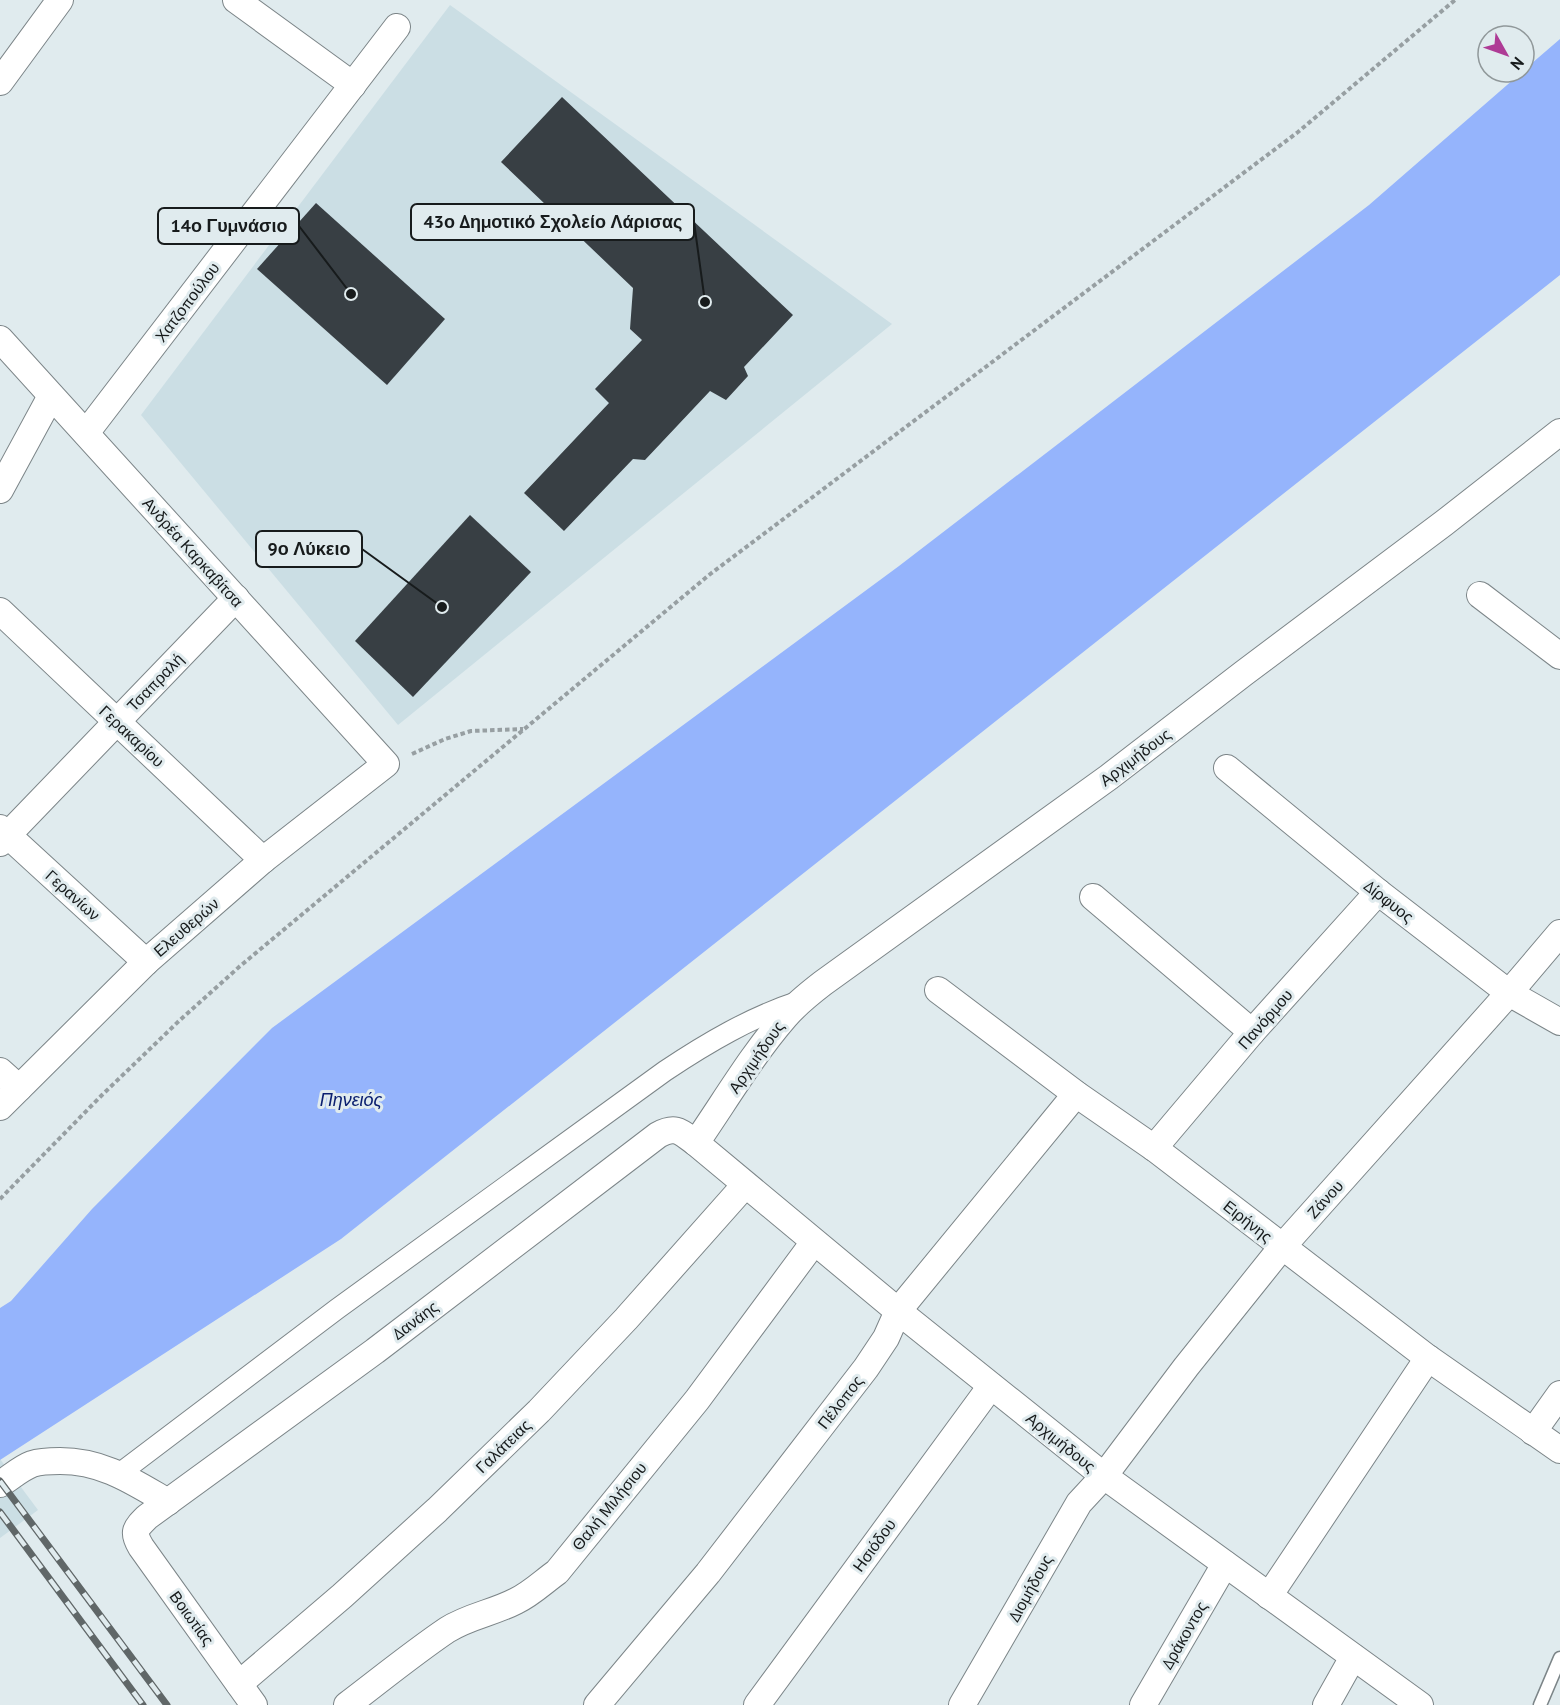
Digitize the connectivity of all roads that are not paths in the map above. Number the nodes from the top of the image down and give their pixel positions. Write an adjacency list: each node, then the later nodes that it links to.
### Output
1 (60, 0): 4 (street)
2 (236, 0): 5 (street)
3 (397, 27): 5 (street, Χατζοπούλου)
4 (0, 82)
5 (352, 86): 9 (street, Χατζοπούλου)
6 (0, 339): 7 (street, Ανδρέα Καρκαβίτσα)
7 (51, 396): 9 (street, Ανδρέα Καρκαβίτσα); 10 (street)
8 (1560, 432): 26 (street, Αρχιμήδους)
9 (86, 434): 12 (street, Ανδρέα Καρκαβίτσα)
10 (3, 478)
11 (1480, 595): 14 (street)
12 (236, 598): 15 (street, Τσαπραλή); 16 (street, Ανδρέα Καρκαβίτσα)
13 (0, 611): 15 (street, Γερακαρίου)
14 (1560, 656)
15 (117, 722): 18 (street, Τσαπραλή); 19 (street, Γερακαρίου)
16 (386, 764): 19 (street, Ελευθερών)
17 (1227, 768): 20 (street, Δίρφυος)
18 (2, 836): 23 (street, Γερανίων)
19 (263, 860): 23 (street, Ελευθερών)
20 (1378, 892): 25 (street, Δίρφυος); 28 (street, Πανόρμου)
21 (1093, 897): 28 (street)
22 (1560, 933): 25 (street, Ζάνου)
23 (146, 962): 30 (street, Ελευθερών)
24 (938, 990): 31 (street, Ειρήνης)
25 (1509, 993): 27 (street, Δίρφυος); 37 (street, Ζάνου)
26 (800, 1001): 33 (street, Αρχιμήδους); 44 (street)
27 (1560, 1022)
28 (1252, 1032): 34 (street, Πανόρμου)
29 (0, 1071): 30 (street)
30 (19, 1088): 32 (street, Ελευθερών)
31 (1076, 1094): 34 (street, Ειρήνης); 38 (street, Πέλοπος)
32 (0, 1107)
33 (696, 1143): 35 (street, Αρχιμήδους); 47 (street, Δανάης)
34 (1155, 1148): 37 (street, Ειρήνης)
35 (745, 1185): 36 (street, Αρχιμήδους); 53 (street, Γαλάτειας)
36 (814, 1242): 38 (street, Αρχιμήδους); 55 (street, Θαλή Μιλήσιου)
37 (1282, 1247): 39 (street, Ειρήνης); 45 (street, Ζάνου)
38 (898, 1311): 40 (street, Αρχιμήδους); 56 (street, Πέλοπος)
39 (1428, 1358): 42 (street, Ειρήνης); 50 (street)
40 (991, 1386): 45 (street, Αρχιμήδους); 57 (street, Ησιόδου)
41 (1560, 1394): 42 (street)
42 (1533, 1431): 43 (street, Ειρήνης)
43 (1560, 1450)
44 (119, 1474): 46 (street); 47 (street)
45 (1104, 1476): 49 (street, Αρχιμήδους); 58 (street, Διομήδους)
46 (0, 1484)
47 (168, 1502): 48 (street, Δανάης)
48 (136, 1529): 53 (street, Βοιωτίας)
49 (1225, 1564): 50 (street, Αρχιμήδους); 59 (street, Δράκοντος)
50 (1269, 1596): 51 (street, Αρχιμήδους)
51 (1353, 1657): 60 (street); 61 (street, Αρχιμήδους)
52 (1560, 1658): 62 (lane)
53 (238, 1684): 54 (street, Βοιωτίας)
54 (254, 1705)
55 (347, 1705)
56 (597, 1705)
57 (758, 1705)
58 (962, 1705)
59 (1143, 1705)
60 (1326, 1705)
61 (1420, 1705)
62 (1540, 1705)

